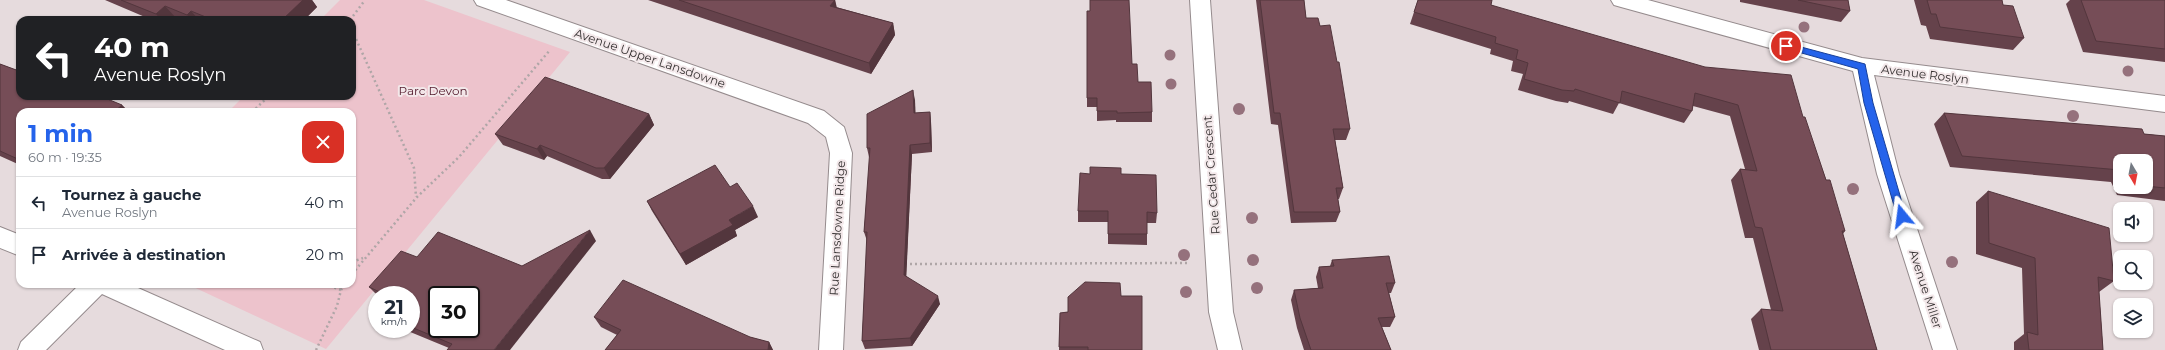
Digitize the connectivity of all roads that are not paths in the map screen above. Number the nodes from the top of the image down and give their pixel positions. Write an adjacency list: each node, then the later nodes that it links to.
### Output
1 (484, 0): 6 (street, Avenue Upper Lansdowne)
2 (1200, 0): 14 (street, Rue Cedar Crescent)
3 (1621, 0): 4 (street, Avenue Roslyn)
4 (1862, 66): 5 (street, Avenue Roslyn); 15 (street, Avenue Miller)
5 (2165, 104)
6 (816, 117): 13 (street, Rue Lansdowne Ridge)
7 (0, 237): 8 (street)
8 (16, 244)
9 (92, 288): 11 (street)
10 (113, 288): 12 (street)
11 (30, 350)
12 (251, 350)
13 (831, 350)
14 (1230, 350)
15 (1945, 350)

